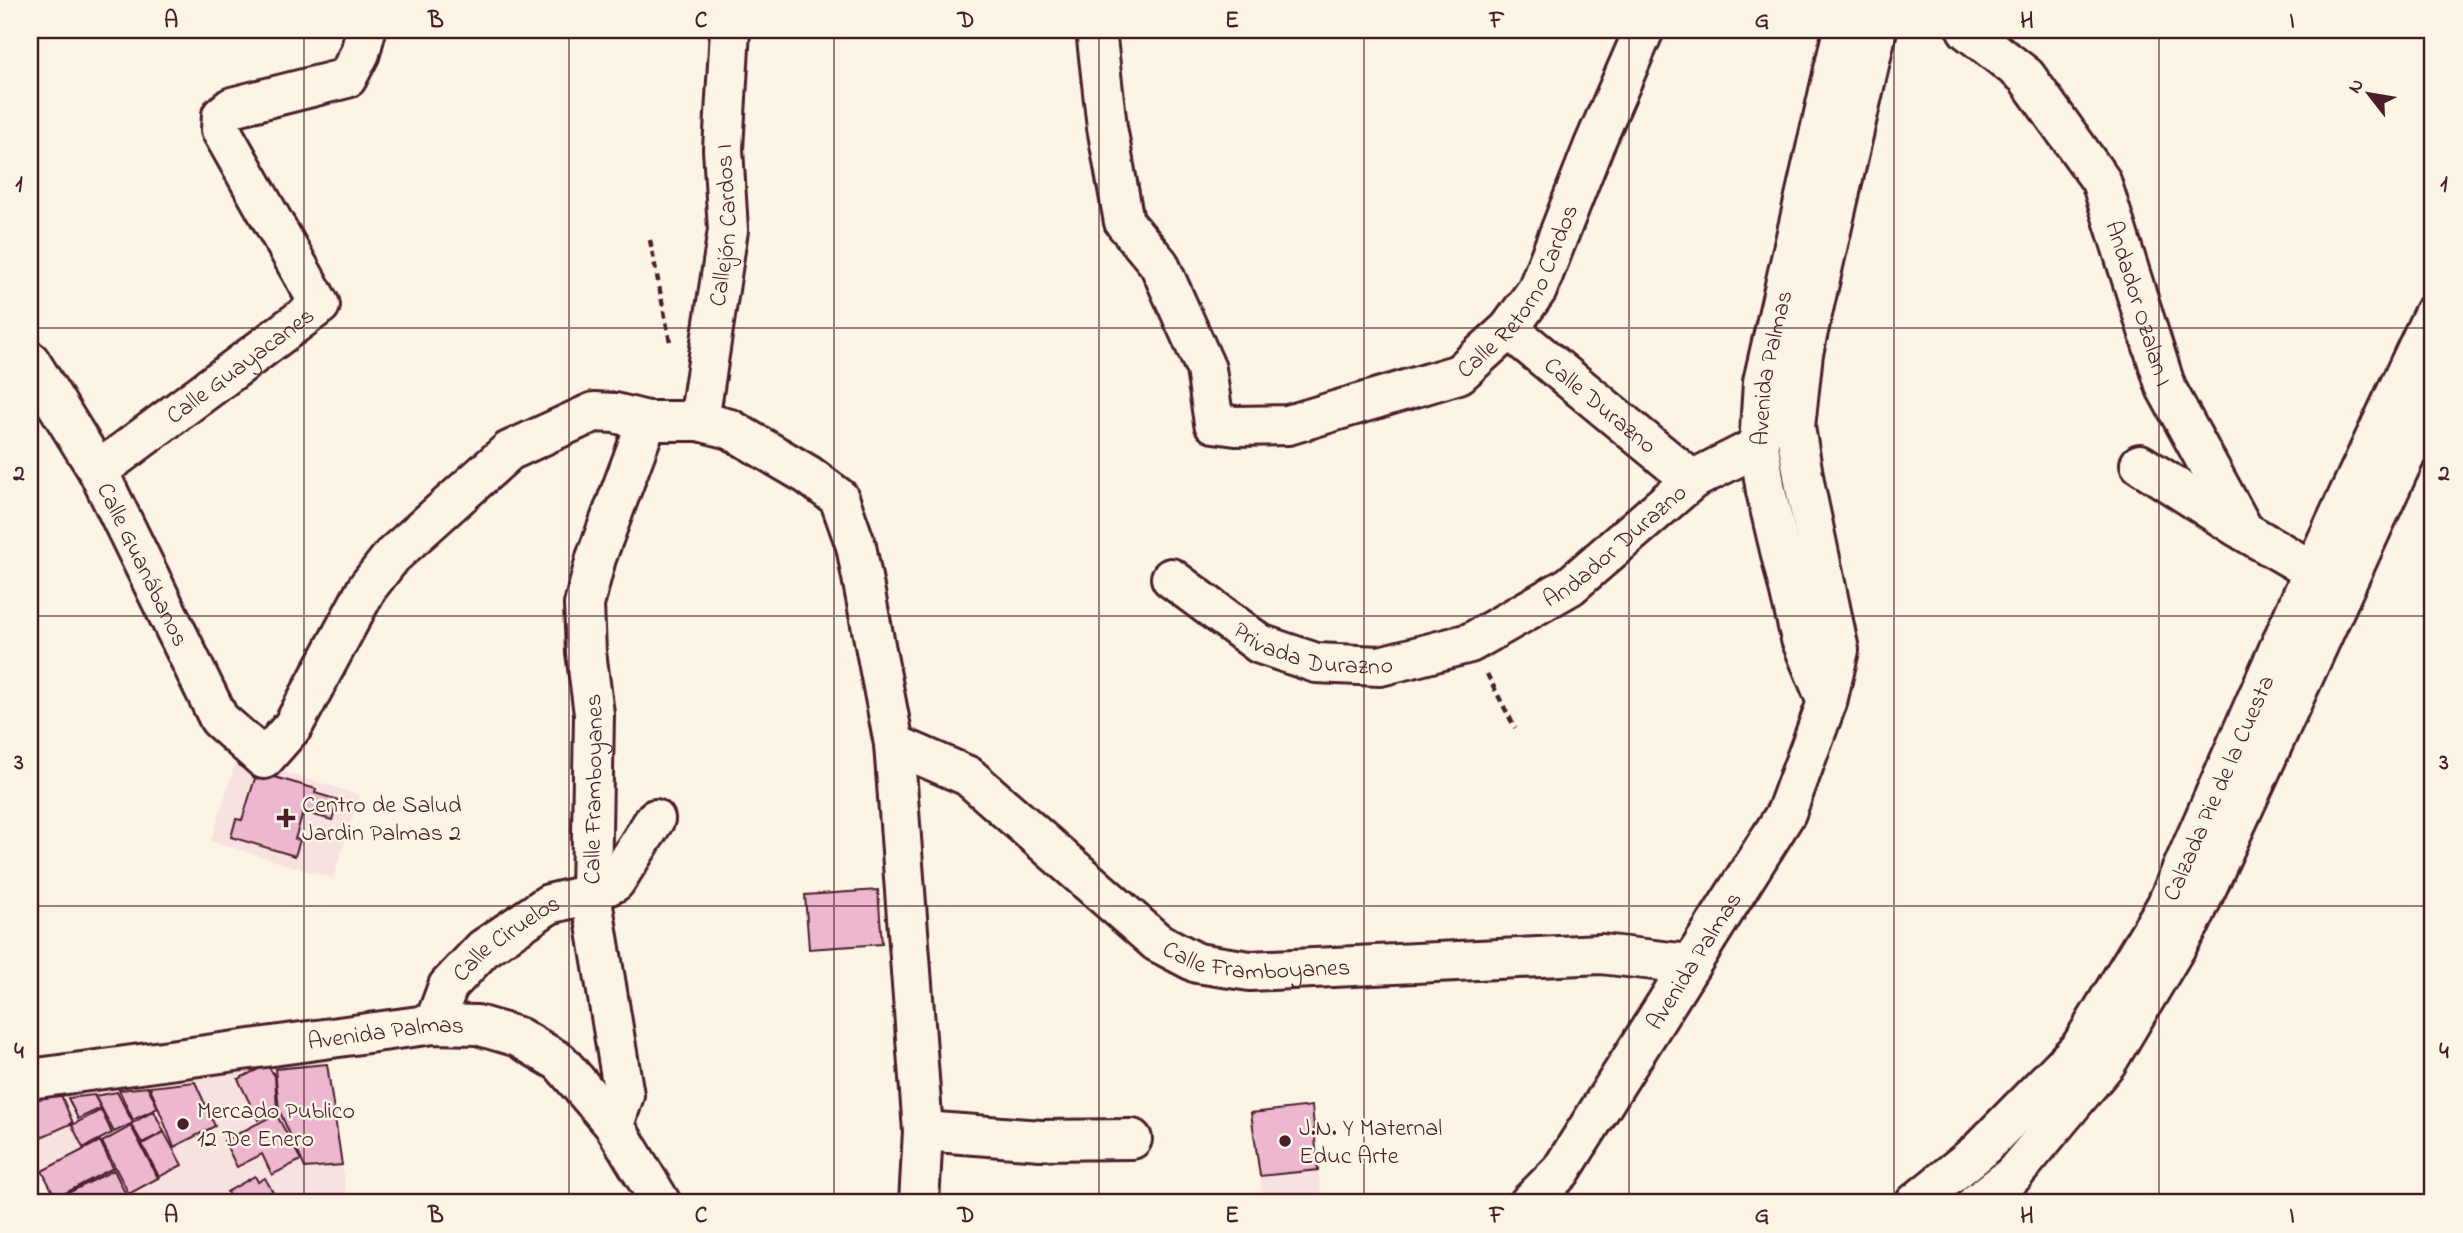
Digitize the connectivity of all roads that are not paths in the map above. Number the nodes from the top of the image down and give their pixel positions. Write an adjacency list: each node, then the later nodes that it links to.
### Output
1 (366, 30): 16 (street, Calle Guayacanes)
2 (730, 30): 13 (street, Callejón Cardos I)
3 (1096, 30): 9 (street, Calle Retorno Cardos)
4 (1644, 30): 9 (street, Calle Retorno Cardos)
5 (1843, 30): 14 (street, Avenida Palmas)
6 (1877, 30): 22 (street, Avenida Palmas)
7 (1967, 30): 18 (street, Andador Ozalan I)
8 (2433, 314): 19 (street, Calzada Pie de la Cuesta)
9 (1509, 329): 17 (street, Calle Durazno)
10 (30, 361): 16 (street, Calle Guanábanos)
11 (2433, 396): 36 (street, Calzada Pie de la Cuesta)
12 (647, 421): 13 (street); 16 (street, Calle Guanábanos); 25 (street, Calle Framboyanes)
13 (699, 421): 23 (street)
14 (1759, 446): 17 (street, Andador Durazno); 22 (street, Avenida Palmas)
15 (2140, 464): 18 (street)
16 (98, 471)
17 (1692, 480): 21 (street, Andador Durazno)
18 (2244, 531): 19 (street)
19 (2313, 571): 35 (street, Calzada Pie de la Cuesta)
20 (1171, 578): 21 (street, Privada Durazno)
21 (1470, 643)
22 (1827, 702): 26 (street, Avenida Palmas)
23 (894, 744): 26 (street, Calle Framboyanes); 30 (street)
24 (655, 819): 25 (street, Calle Ciruelos)
25 (591, 894): 27 (street, Calle Ciruelos); 29 (street, Calle Framboyanes)
26 (1689, 964): 34 (street, Avenida Palmas)
27 (434, 1024): 28 (street, Avenida Palmas); 29 (street, Avenida Palmas)
28 (30, 1079)
29 (614, 1125): 32 (street, Avenida Palmas)
30 (923, 1131): 31 (street); 33 (street)
31 (1132, 1139)
32 (661, 1203)
33 (919, 1203)
34 (1529, 1203)
35 (1915, 1203)
36 (1977, 1203)

